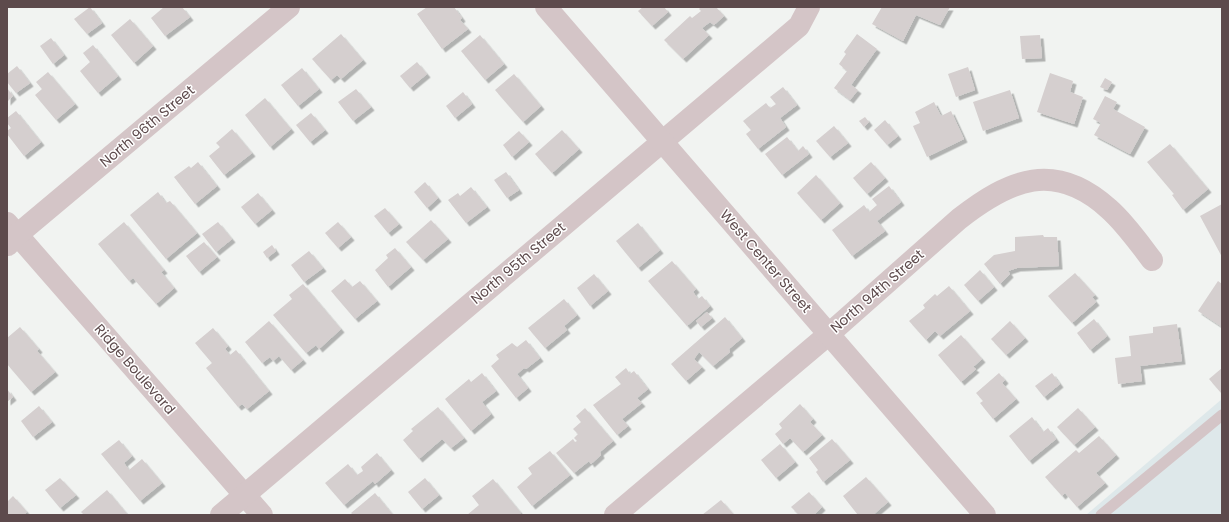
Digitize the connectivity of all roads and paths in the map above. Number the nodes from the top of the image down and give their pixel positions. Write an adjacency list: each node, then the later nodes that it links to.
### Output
1 (289, 7): 5 (street, North 96th Street)
2 (546, 7): 4 (street, West Center Street)
3 (809, 7): 4 (street, North 95th Street)
4 (663, 141): 7 (street, West Center Street); 9 (street, North 95th Street)
5 (10, 235): 9 (street, Ridge Boulevard)
6 (1152, 260): 7 (street, North 94th Street)
7 (829, 334): 12 (street, North 94th Street); 13 (street, West Center Street)
8 (1222, 414): 14 (lane)
9 (245, 495): 10 (street, North 95th Street); 11 (street, Ridge Boulevard)
10 (221, 515)
11 (262, 515)
12 (615, 515)
13 (984, 515)
14 (1101, 515)

